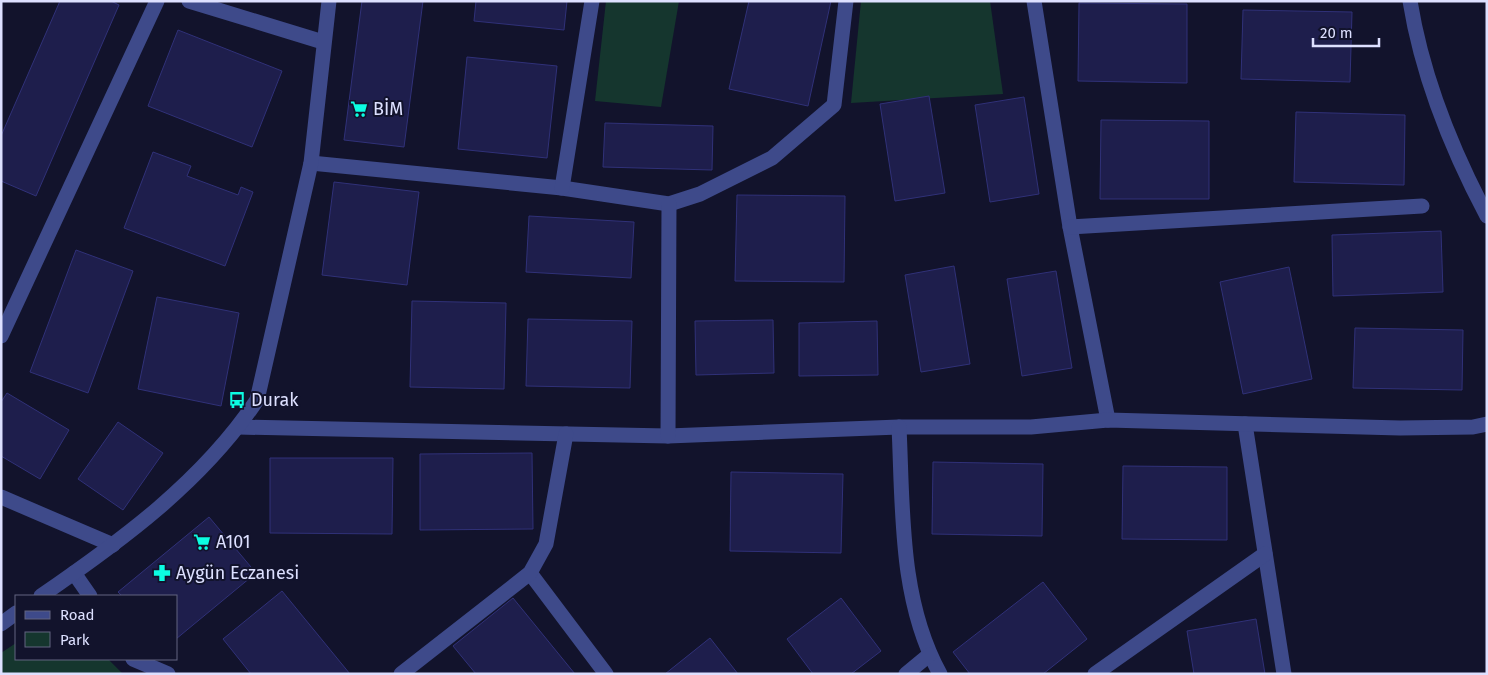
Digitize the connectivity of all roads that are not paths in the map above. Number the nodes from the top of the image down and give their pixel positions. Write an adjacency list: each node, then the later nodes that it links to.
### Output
1 (157, 1): 15 (street)
2 (189, 1): 8 (street)
3 (329, 1): 8 (street)
4 (592, 1): 10 (street)
5 (846, 1): 11 (street)
6 (1034, 1): 14 (street)
7 (1410, 1): 13 (street)
8 (323, 42): 9 (street)
9 (311, 163): 10 (street); 19 (street)
10 (562, 188): 11 (street)
11 (669, 204): 22 (street)
12 (1422, 206): 14 (street)
13 (1487, 216)
14 (1070, 227): 16 (street)
15 (1, 336)
16 (1108, 420): 17 (street); 20 (street)
17 (1245, 424): 18 (street); 25 (street)
18 (1487, 424)
19 (238, 427): 21 (street); 24 (street)
20 (899, 427): 22 (street); 32 (street)
21 (566, 434): 22 (street); 26 (street)
22 (668, 436)
23 (1, 497): 24 (street)
24 (113, 545): 27 (street)
25 (1265, 554): 39 (street); 40 (street)
26 (530, 573): 35 (street); 36 (street)
27 (74, 574): 28 (street); 29 (street)
28 (42, 595)
29 (89, 595)
30 (15, 614): 31 (street)
31 (1, 624)
32 (929, 655): 37 (street); 38 (street)
33 (135, 660): 34 (street)
34 (168, 674)
35 (401, 674)
36 (606, 674)
37 (906, 674)
38 (940, 674)
39 (1095, 674)
40 (1284, 674)

